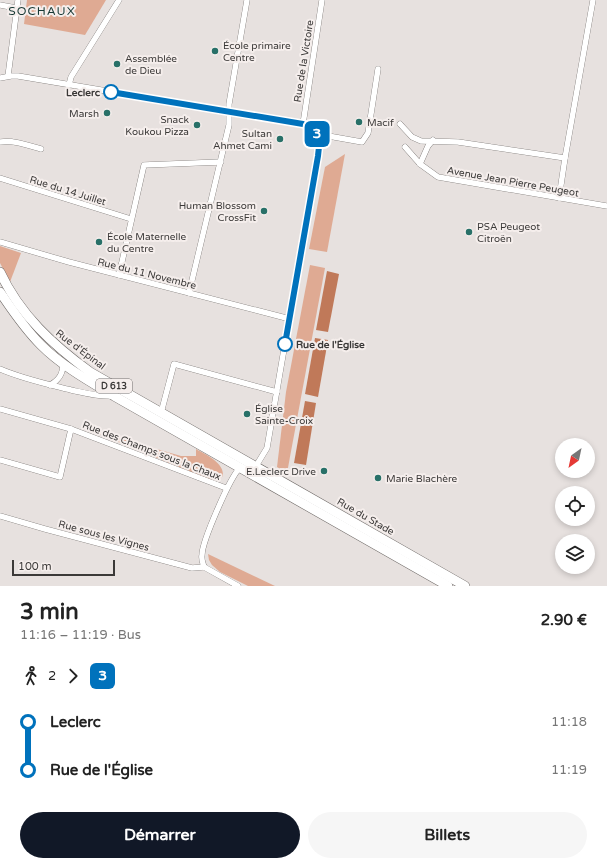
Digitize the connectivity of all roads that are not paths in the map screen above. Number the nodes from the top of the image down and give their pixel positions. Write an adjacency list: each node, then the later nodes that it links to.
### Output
1 (18, 0): 7 (street)
2 (119, 0): 11 (street)
3 (247, 0): 12 (street)
4 (322, 0): 13 (street, Rue de la Victoire)
5 (593, 0): 20 (street)
6 (0, 5): 7 (street)
7 (16, 8): 9 (street)
8 (378, 70): 15 (street)
9 (8, 76): 10 (street); 11 (street)
10 (0, 78)
11 (69, 85): 12 (street)
12 (230, 112): 13 (street); 21 (street)
13 (303, 124): 15 (street)
14 (400, 124): 16 (street)
15 (318, 134): 32 (street)
16 (433, 140): 20 (street); 22 (street)
17 (0, 142): 19 (street)
18 (405, 147): 22 (street, Avenue Jean Pierre Peugeot)
19 (41, 149)
20 (565, 158): 24 (street)
21 (221, 162): 26 (street); 31 (street)
22 (420, 164): 24 (street, Avenue Jean Pierre Peugeot)
23 (0, 178): 26 (street, Rue du 14 Juillet)
24 (559, 198): 25 (street, Avenue Jean Pierre Peugeot)
25 (607, 206)
26 (131, 219): 29 (street)
27 (0, 242): 29 (street, Rue du 11 Novembre)
28 (0, 272): 39 (main road, Rue d'Épinal / D 613)
29 (119, 275): 31 (street, Rue du 11 Novembre)
30 (0, 292): 33 (main road, Rue d'Épinal / D 613)
31 (189, 293): 32 (street, Rue du 11 Novembre)
32 (290, 319): 36 (street)
33 (63, 364): 35 (street); 37 (main road, Rue d'Épinal / D 613)
34 (0, 369): 35 (street)
35 (50, 385): 37 (street)
36 (277, 392): 39 (street); 42 (street)
37 (114, 396): 43 (main road, Rue d'Épinal / D 613)
38 (0, 409): 40 (street, Rue des Champs sous la Chaux)
39 (161, 413): 42 (main road, Rue d'Épinal / D 613)
40 (71, 429): 41 (street, Rue des Champs sous la Chaux); 45 (street, Rue des Champs sous la Chaux)
41 (0, 460)
42 (256, 466): 43 (street); 44 (street); 50 (main road, Rue du Stade / D 613)
43 (240, 467): 44 (main road, Rue du Stade / D 613); 45 (street)
44 (262, 479): 49 (main road, Rue du Stade / D 613)
45 (226, 488): 47 (street)
46 (0, 516): 47 (street, Rue sous les Vignes)
47 (204, 567): 48 (street)
48 (238, 586)
49 (448, 586)
50 (465, 586)

